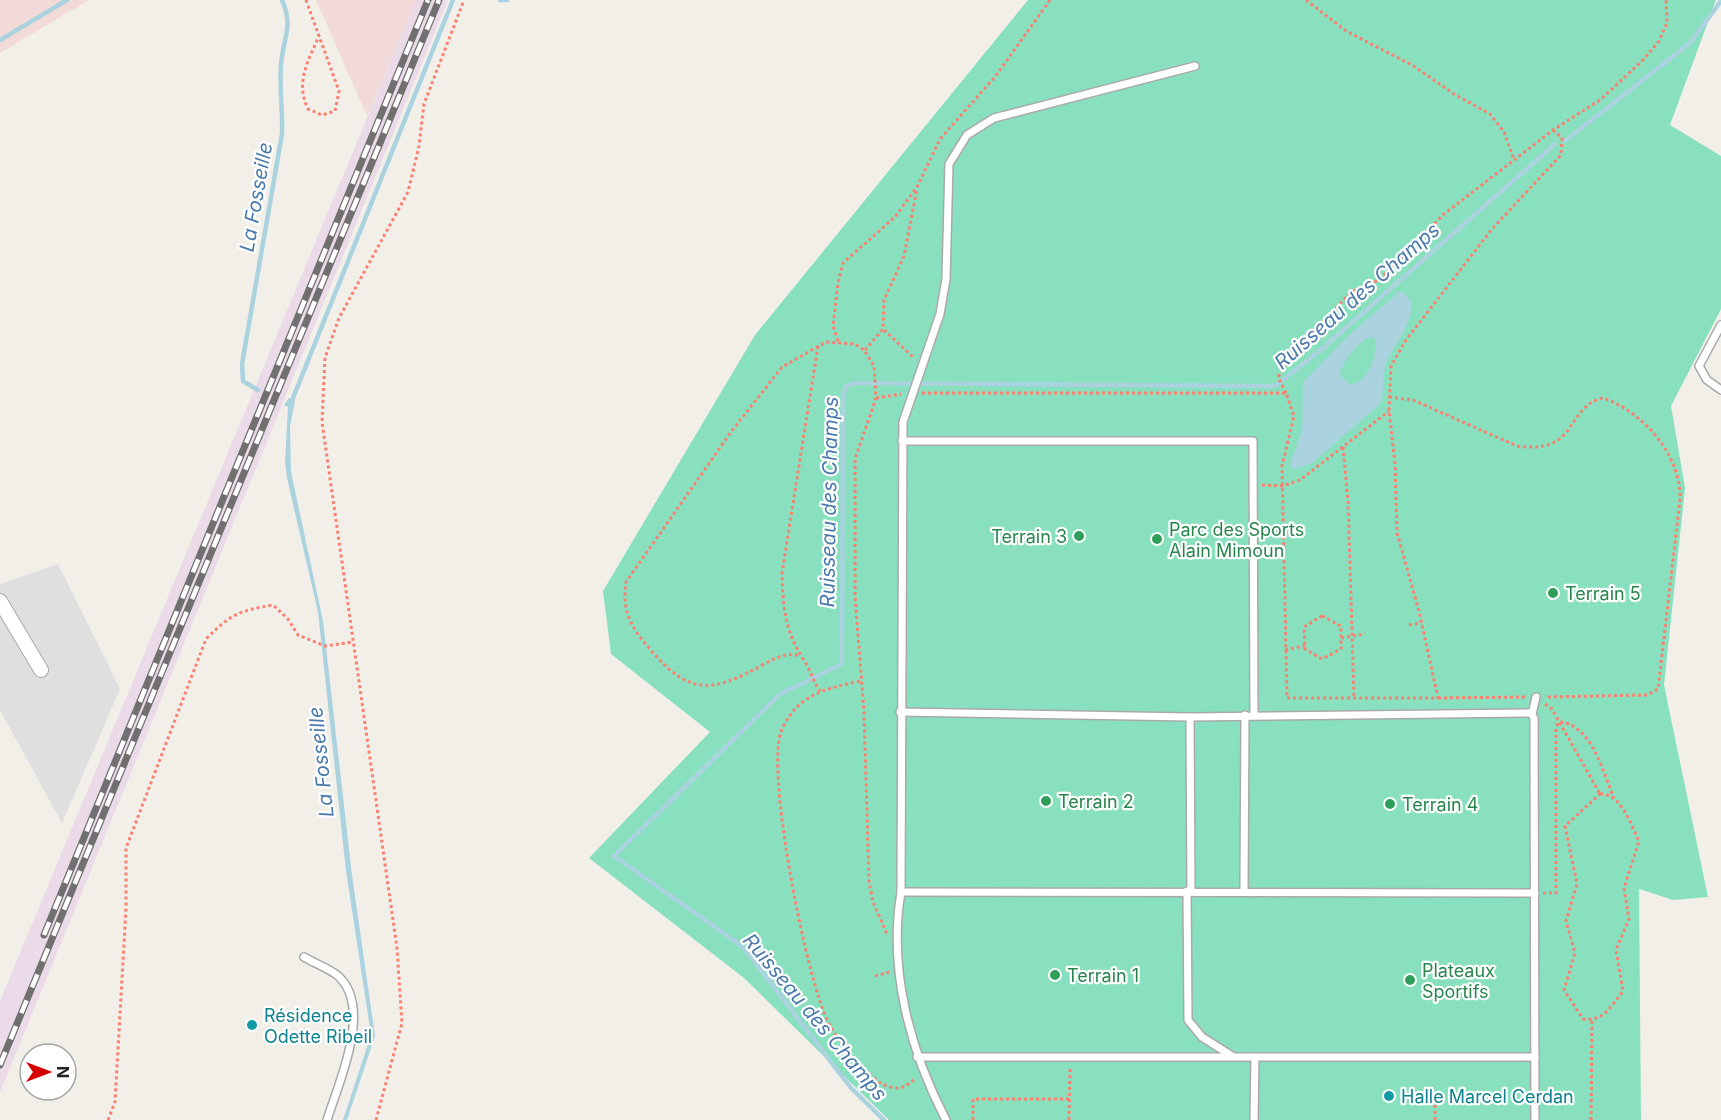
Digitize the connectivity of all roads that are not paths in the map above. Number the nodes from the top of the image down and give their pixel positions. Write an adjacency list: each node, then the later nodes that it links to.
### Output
1 (1195, 66): 4 (lane)
2 (1721, 325): 3 (lane)
3 (1721, 390)
4 (902, 441): 8 (lane); 11 (lane)
5 (0, 601): 6 (street)
6 (41, 670)
7 (1536, 697): 9 (lane)
8 (900, 712): 12 (lane); 15 (lane)
9 (1532, 714): 11 (lane); 16 (lane)
10 (1245, 715): 11 (lane); 12 (lane); 14 (lane)
11 (1254, 715)
12 (1190, 717): 13 (lane)
13 (1189, 891): 14 (lane); 15 (lane); 18 (lane)
14 (1244, 891): 16 (lane)
15 (901, 892): 21 (lane)
16 (1535, 893): 20 (lane)
17 (304, 957): 22 (lane)
18 (1234, 1057): 19 (lane); 21 (lane)
19 (1255, 1057): 20 (lane); 24 (lane)
20 (1535, 1057): 25 (lane)
21 (917, 1058): 23 (lane)
22 (327, 1120)
23 (946, 1120)
24 (1254, 1120)
25 (1535, 1120)

